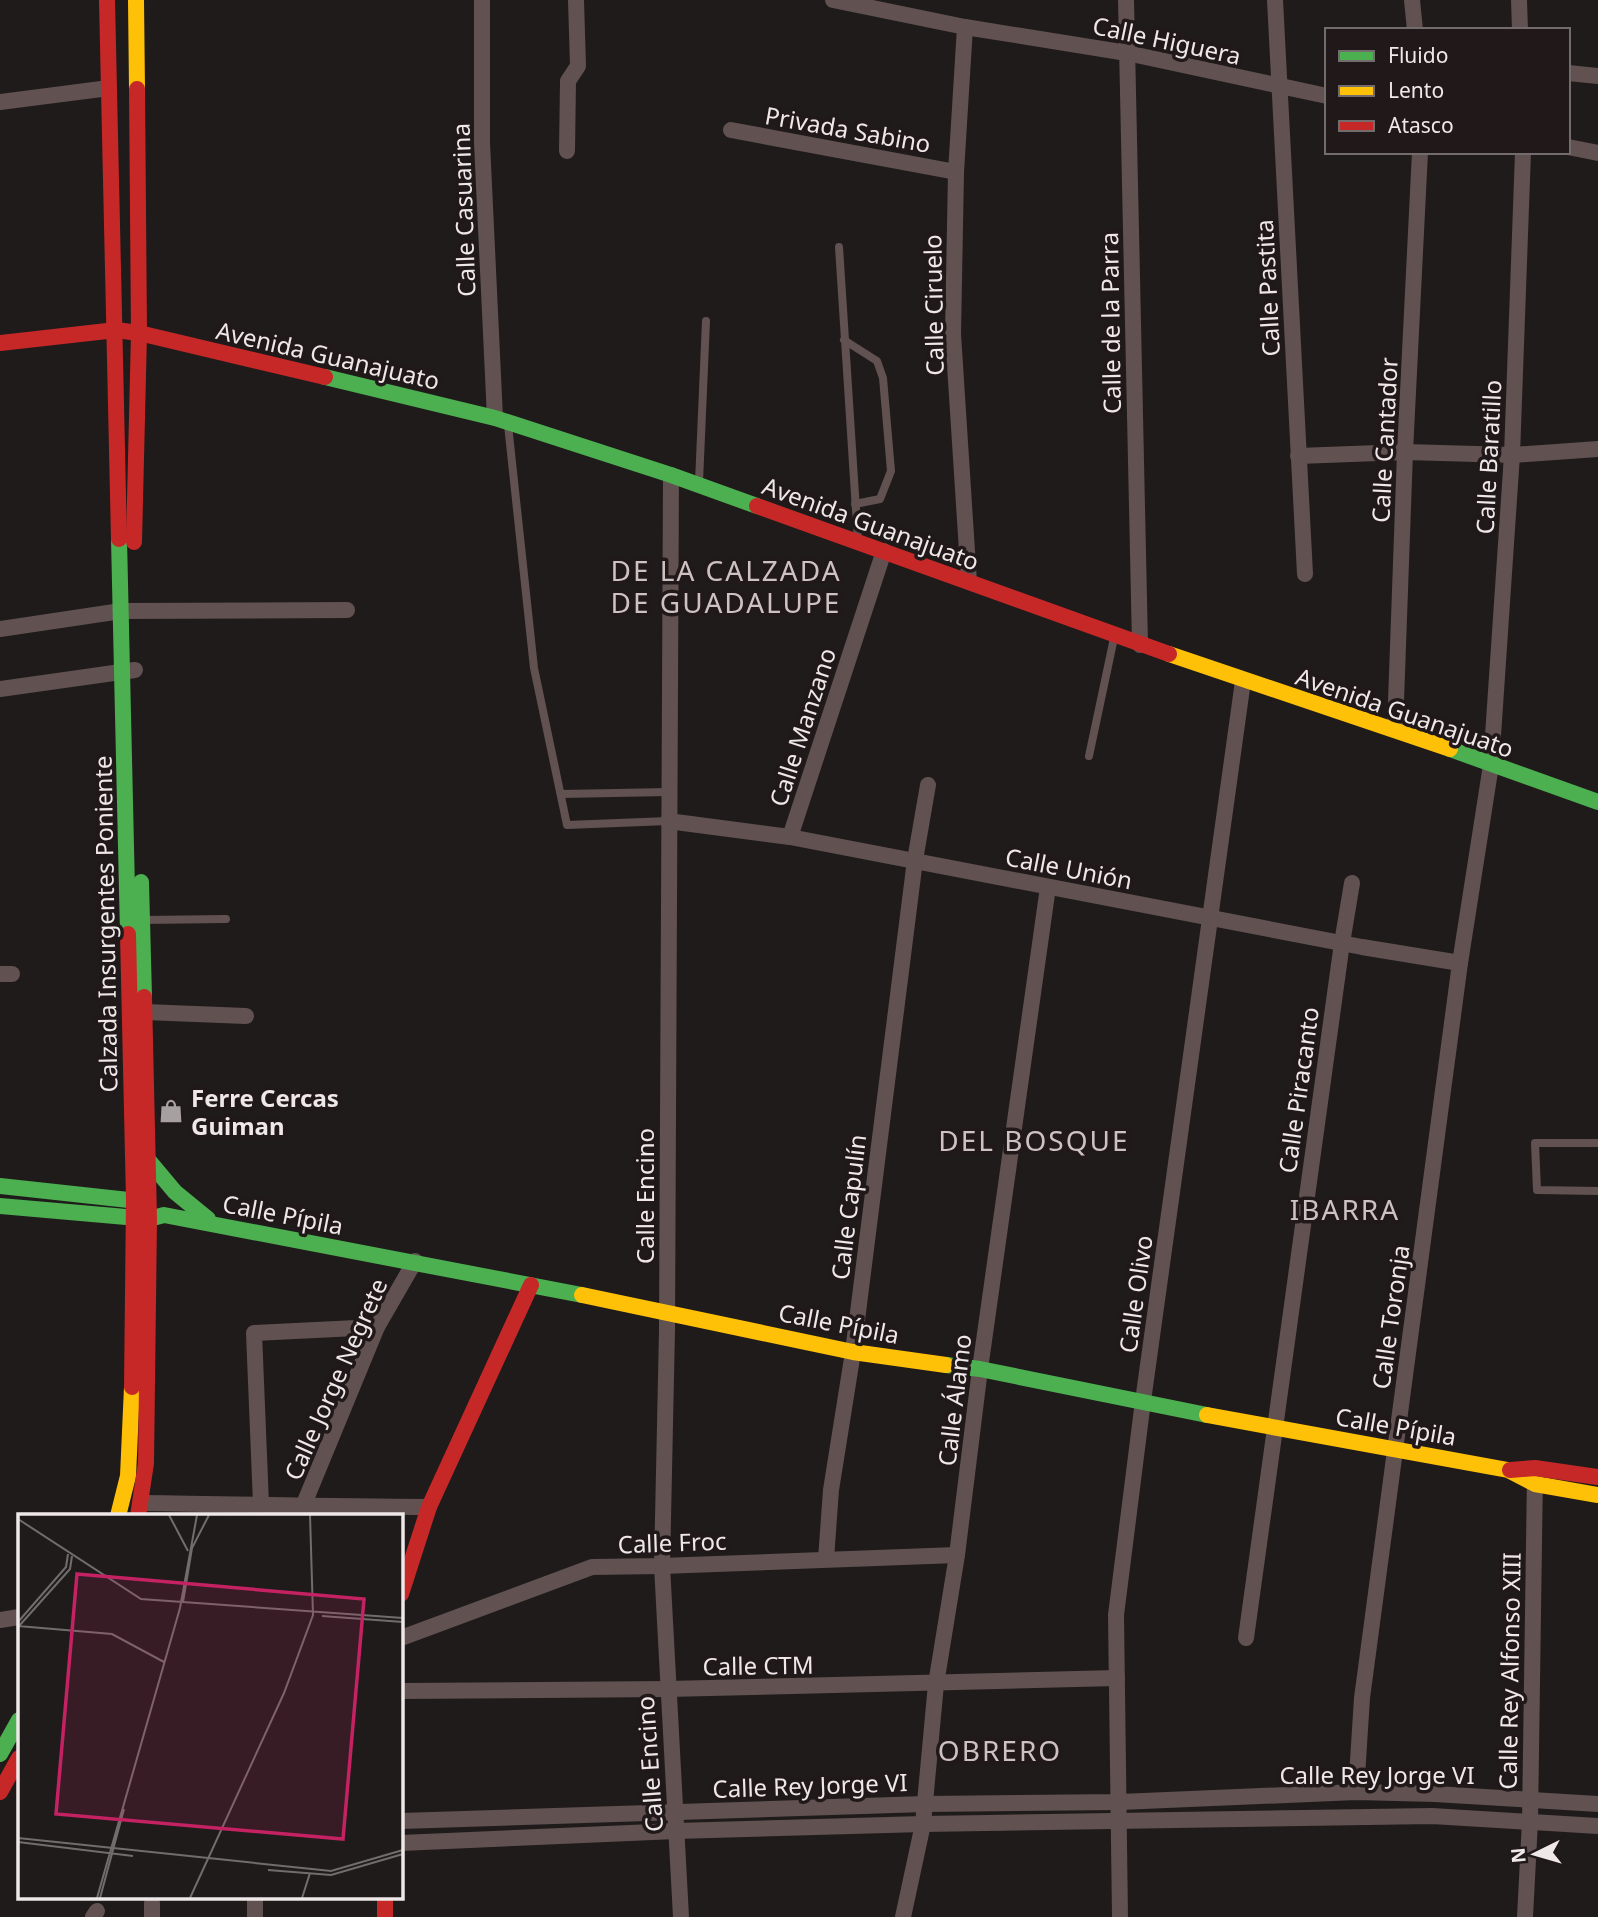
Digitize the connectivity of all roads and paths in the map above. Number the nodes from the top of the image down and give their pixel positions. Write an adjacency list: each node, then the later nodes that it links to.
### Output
1 (107, 0): 17 (street, Calzada Insurgentes Poniente)
2 (136, 0): 30 (street, Calzada Insurgentes Poniente)
3 (482, 0): 33 (street, Calle Casuarina)
4 (576, 0): 22 (street)
5 (833, 0): 10 (street, Calle Higuera)
6 (1126, 0): 13 (street, Calle de la Parra)
7 (1275, 0): 16 (street, Calle Pastita)
8 (1412, 0): 11 (street)
9 (1519, 0): 12 (street)
10 (965, 27): 13 (street, Calle Higuera); 26 (street, Calle Ciruelo)
11 (1415, 28)
12 (1520, 28)
13 (1127, 53): 16 (street, Calle Higuera); 49 (street, Calle de la Parra)
14 (1570, 73): 15 (street)
15 (1598, 76)
16 (1280, 87): 18 (street, Calle Higuera); 37 (street, Calle Pastita)
17 (109, 88): 19 (street); 29 (street, Calzada Insurgentes Poniente)
18 (1325, 96)
19 (0, 102)
20 (731, 130): 26 (street, Privada Sabino)
21 (1570, 147): 23 (street)
22 (567, 151)
23 (1598, 153)
24 (1420, 154): 35 (street, Calle Cantador)
25 (1523, 154): 36 (street, Calle Baratillo)
26 (956, 172): 44 (street, Calle Ciruelo)
27 (839, 247): 31 (lane)
28 (706, 321): 39 (lane)
29 (116, 330): 30 (street, Avenida Guanajuato); 32 (street, Avenida Guanajuato); 46 (street, Calzada Insurgentes Poniente)
30 (139, 333): 33 (street, Avenida Guanajuato); 46 (street, Calzada Insurgentes Poniente)
31 (844, 340): 40 (lane); 40 (lane)
32 (0, 342)
33 (501, 420): 38 (street, Avenida Guanajuato); 58 (lane)
34 (1598, 449): 36 (street)
35 (1405, 452): 36 (street); 37 (street); 53 (street, Calle Cantador)
36 (1512, 454): 55 (street, Calle Baratillo)
37 (1298, 456): 43 (street, Calle Pastita)
38 (671, 475): 39 (street, Avenida Guanajuato); 57 (street, Calle Encino)
39 (699, 485): 41 (street, Avenida Guanajuato)
40 (855, 504): 41 (lane)
41 (858, 542): 42 (street, Avenida Guanajuato)
42 (884, 551): 44 (street, Avenida Guanajuato); 61 (street, Calle Manzano)
43 (1305, 574)
44 (969, 582): 48 (street, Avenida Guanajuato)
45 (347, 610): 46 (street)
46 (127, 611): 47 (street); 50 (street, Calzada Insurgentes Poniente)
47 (0, 629)
48 (1115, 635): 49 (street, Avenida Guanajuato); 54 (lane)
49 (1140, 645): 51 (street, Avenida Guanajuato)
50 (128, 671): 52 (street); 67 (street, Calzada Insurgentes Poniente); 72 (street, Calzada Insurgentes Poniente)
51 (1243, 681): 53 (street, Avenida Guanajuato); 65 (street, Calle Olivo)
52 (0, 689)
53 (1395, 729): 55 (street, Avenida Guanajuato)
54 (1089, 756)
55 (1491, 765): 59 (street, Avenida Guanajuato); 69 (street, Calle Toronja)
56 (928, 785): 62 (street, Calle Capulín)
57 (668, 792): 58 (lane); 60 (street, Calle Encino)
58 (561, 794): 60 (lane)
59 (1598, 802)
60 (668, 821): 61 (street, Calle Unión); 83 (street, Calle Encino)
61 (790, 837): 62 (street, Calle Unión)
62 (915, 860): 64 (street, Calle Unión); 85 (street, Calle Capulín)
63 (1352, 883): 68 (street, Calle Piracanto)
64 (1048, 887): 65 (street, Calle Unión); 86 (street, Calle Álamo)
65 (1211, 918): 68 (street, Calle Unión); 88 (street, Calle Olivo)
66 (226, 919): 67 (lane)
67 (142, 920): 70 (street, Calzada Insurgentes Poniente)
68 (1342, 943): 69 (street, Calle Unión); 89 (street, Calle Piracanto)
69 (1460, 963): 90 (street, Calle Toronja)
70 (145, 1012): 71 (street); 72 (street, Calzada Insurgentes Poniente)
71 (246, 1016)
72 (139, 1108): 74 (street, Calzada Insurgentes Poniente); 77 (street, Calzada Insurgentes Poniente)
73 (1598, 1143): 76 (lane)
74 (149, 1161): 77 (street, Calzada Insurgentes Poniente); 80 (street)
75 (0, 1186): 77 (street)
76 (1598, 1191)
77 (141, 1201): 79 (street, Calzada Insurgentes Poniente)
78 (0, 1206): 79 (street, Calle Pípila)
79 (149, 1217): 80 (street, Calle Pípila); 87 (street, Calzada Insurgentes Poniente)
80 (216, 1224): 81 (street, Calle Pípila)
81 (415, 1261): 82 (street, Calle Pípila); 84 (street, Calle Jorge Negrete)
82 (531, 1285): 83 (street, Calle Pípila); 95 (street)
83 (666, 1311): 85 (street, Calle Pípila); 101 (street, Calle Encino)
84 (377, 1327): 94 (street); 97 (street, Calle Jorge Negrete)
85 (853, 1352): 86 (street, Calle Pípila); 100 (street, Calle Capulín)
86 (980, 1369): 88 (street, Calle Pípila); 99 (street, Calle Álamo)
87 (139, 1385): 96 (street, Calzada Insurgentes Poniente); 98 (street, Calzada Insurgentes Poniente)
88 (1143, 1401): 89 (street, Calle Pípila); 107 (street, Calle Olivo)
89 (1275, 1429): 90 (street, Calle Pípila); 106 (street, Calle Piracanto)
90 (1395, 1448): 91 (street, Calle Pípila); 114 (street, Calle Toronja)
91 (1535, 1476): 92 (street); 93 (street); 116 (street, Calle Rey Alfonso XIII)
92 (1598, 1477)
93 (1598, 1495)
94 (261, 1504): 96 (street); 97 (street)
95 (429, 1507): 97 (street); 102 (street)
96 (140, 1509)
97 (301, 1512)
98 (118, 1514)
99 (957, 1555): 100 (street, Calle Froc); 108 (street, Calle Álamo)
100 (827, 1559): 101 (street, Calle Froc)
101 (662, 1566): 105 (street, Calle Froc); 109 (street, Calle Encino)
102 (402, 1591)
103 (18, 1617): 104 (street)
104 (0, 1620)
105 (402, 1638)
106 (1245, 1638)
107 (1117, 1678): 108 (street, Calle CTM); 117 (street, Calle Olivo)
108 (936, 1684): 109 (street, Calle CTM); 118 (street, Calle Álamo)
109 (667, 1689): 110 (street, Calle CTM); 120 (street, Calle Encino)
110 (402, 1691)
111 (18, 1722): 112 (street)
112 (0, 1754)
113 (18, 1760): 115 (street)
114 (1356, 1792): 116 (street, Calle Rey Jorge VI); 117 (street, Calle Rey Jorge VI)
115 (0, 1793)
116 (1530, 1800): 119 (street, Calle Rey Jorge VI); 122 (street, Calle Rey Alfonso XIII)
117 (1120, 1802): 118 (street, Calle Rey Jorge VI); 123 (street, Calle Olivo)
118 (925, 1804): 120 (street, Calle Rey Jorge VI); 124 (street, Calle Álamo)
119 (1598, 1804)
120 (676, 1813): 121 (street, Calle Rey Jorge VI); 126 (street, Calle Encino)
121 (402, 1821)
122 (1530, 1821): 123 (street, Calle Rey Jorge VI); 125 (street, Calle Rey Jorge VI); 135 (street, Calle Rey Alfonso XIII)
123 (1120, 1822): 124 (street, Calle Rey Jorge VI); 134 (street, Calle Olivo)
124 (923, 1824): 126 (street, Calle Rey Jorge VI); 133 (street, Calle Álamo)
125 (1598, 1826)
126 (676, 1831): 127 (street, Calle Rey Jorge VI); 132 (street, Calle Encino)
127 (402, 1843)
128 (255, 1899): 130 (street)
129 (385, 1899): 131 (street)
130 (255, 1917)
131 (384, 1917)
132 (681, 1917)
133 (903, 1917)
134 (1120, 1917)
135 (1525, 1917)

